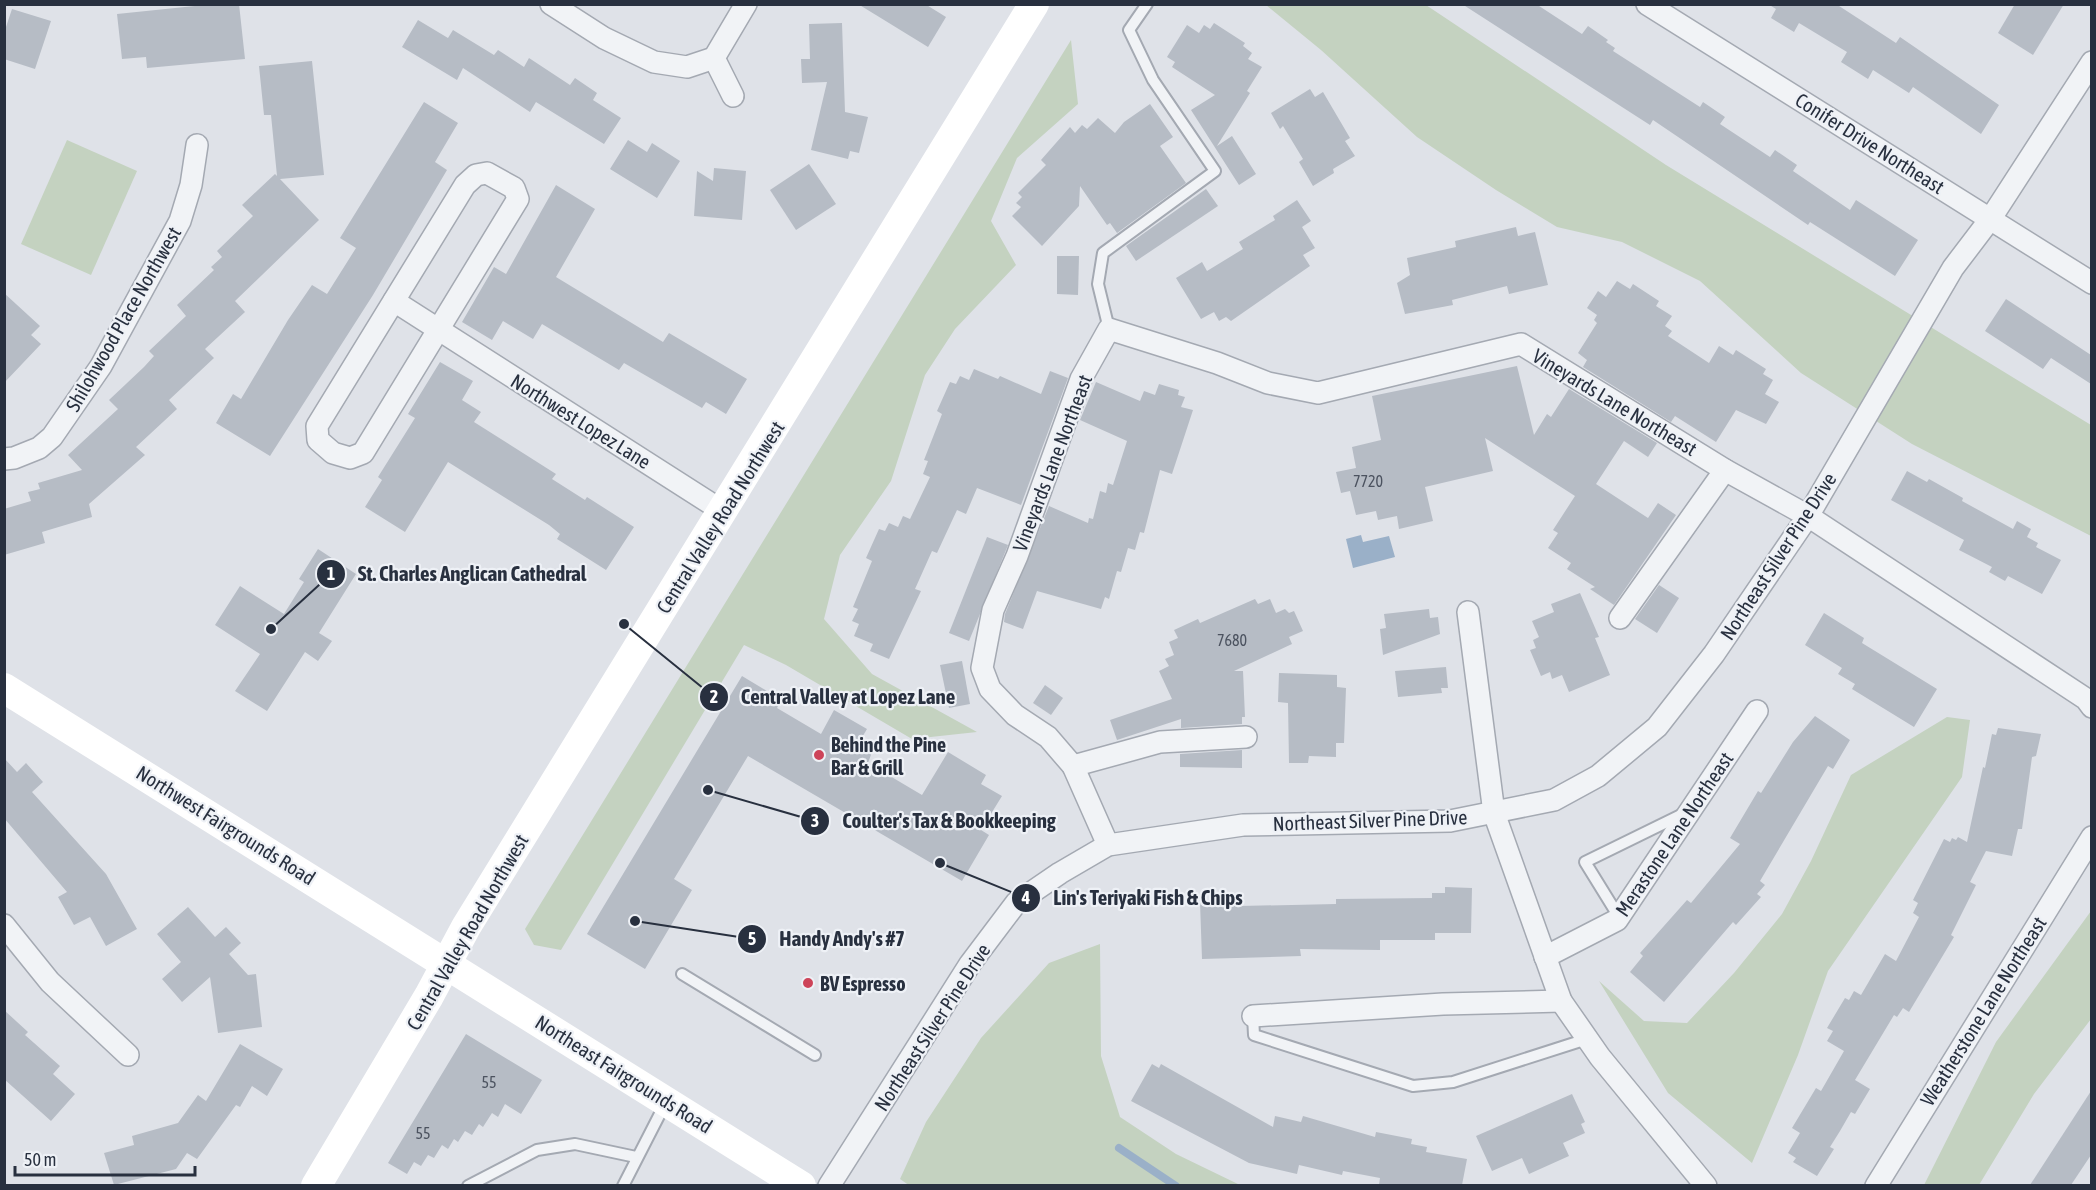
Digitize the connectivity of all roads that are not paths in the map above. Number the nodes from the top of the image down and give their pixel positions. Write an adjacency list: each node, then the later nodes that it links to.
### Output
1 (551, 4): 6 (street)
2 (746, 4): 6 (street)
3 (1034, 4): 17 (main road, Central Valley Road Northwest)
4 (1147, 4): 13 (lane)
5 (1647, 4): 10 (street, Conifer Drive Northeast)
6 (714, 58): 8 (street)
7 (2091, 62): 10 (street, Northeast Silver Pine Drive)
8 (733, 96)
9 (197, 145): 15 (street, Shilohwood Place Northwest)
10 (1991, 218): 11 (street, Conifer Drive Northeast); 18 (street, Northeast Silver Pine Drive)
11 (2091, 283)
12 (394, 301): 14 (street, Northwest Lopez Lane); 14 (street); 14 (street)
13 (1109, 329): 16 (street, Vineyards Lane Northeast); 25 (street, Vineyards Lane Northeast)
14 (439, 331): 17 (street, Northwest Lopez Lane)
15 (4, 459)
16 (1725, 470): 18 (street, Vineyards Lane Northeast); 20 (street)
17 (724, 512): 33 (main road, Central Valley Road Northwest)
18 (1808, 516): 22 (street); 27 (street, Northeast Silver Pine Drive)
19 (1468, 612): 27 (street)
20 (1620, 618)
21 (4, 688): 33 (main road, Northwest Fairgrounds Road)
22 (2091, 706)
23 (1757, 711): 26 (street, Merastone Lane Northeast)
24 (1246, 737): 25 (street)
25 (1073, 766): 29 (street, Vineyards Lane Northeast)
26 (1690, 810): 30 (street, Merastone Lane Northeast); 30 (lane)
27 (1494, 813): 29 (street, Northeast Silver Pine Drive); 32 (street)
28 (2091, 837): 48 (street, Weatherstone Lane Northeast)
29 (1108, 845): 46 (street, Northeast Silver Pine Drive)
30 (1619, 917): 32 (street, Merastone Lane Northeast)
31 (4, 924): 38 (street)
32 (1545, 957): 35 (street)
33 (447, 964): 40 (main road, Northeast Fairgrounds Road); 42 (main road, Central Valley Road Northwest)
34 (682, 974): 39 (lane)
35 (1561, 1001): 36 (street); 37 (street)
36 (1253, 1016): 37 (lane)
37 (1587, 1039): 47 (street)
38 (129, 1055)
39 (815, 1055)
40 (666, 1101): 41 (lane); 45 (main road, Northeast Fairgrounds Road)
41 (636, 1157): 43 (lane); 44 (lane)
42 (316, 1185)
43 (468, 1185)
44 (622, 1185)
45 (801, 1185)
46 (829, 1185)
47 (1706, 1185)
48 (1876, 1185)

